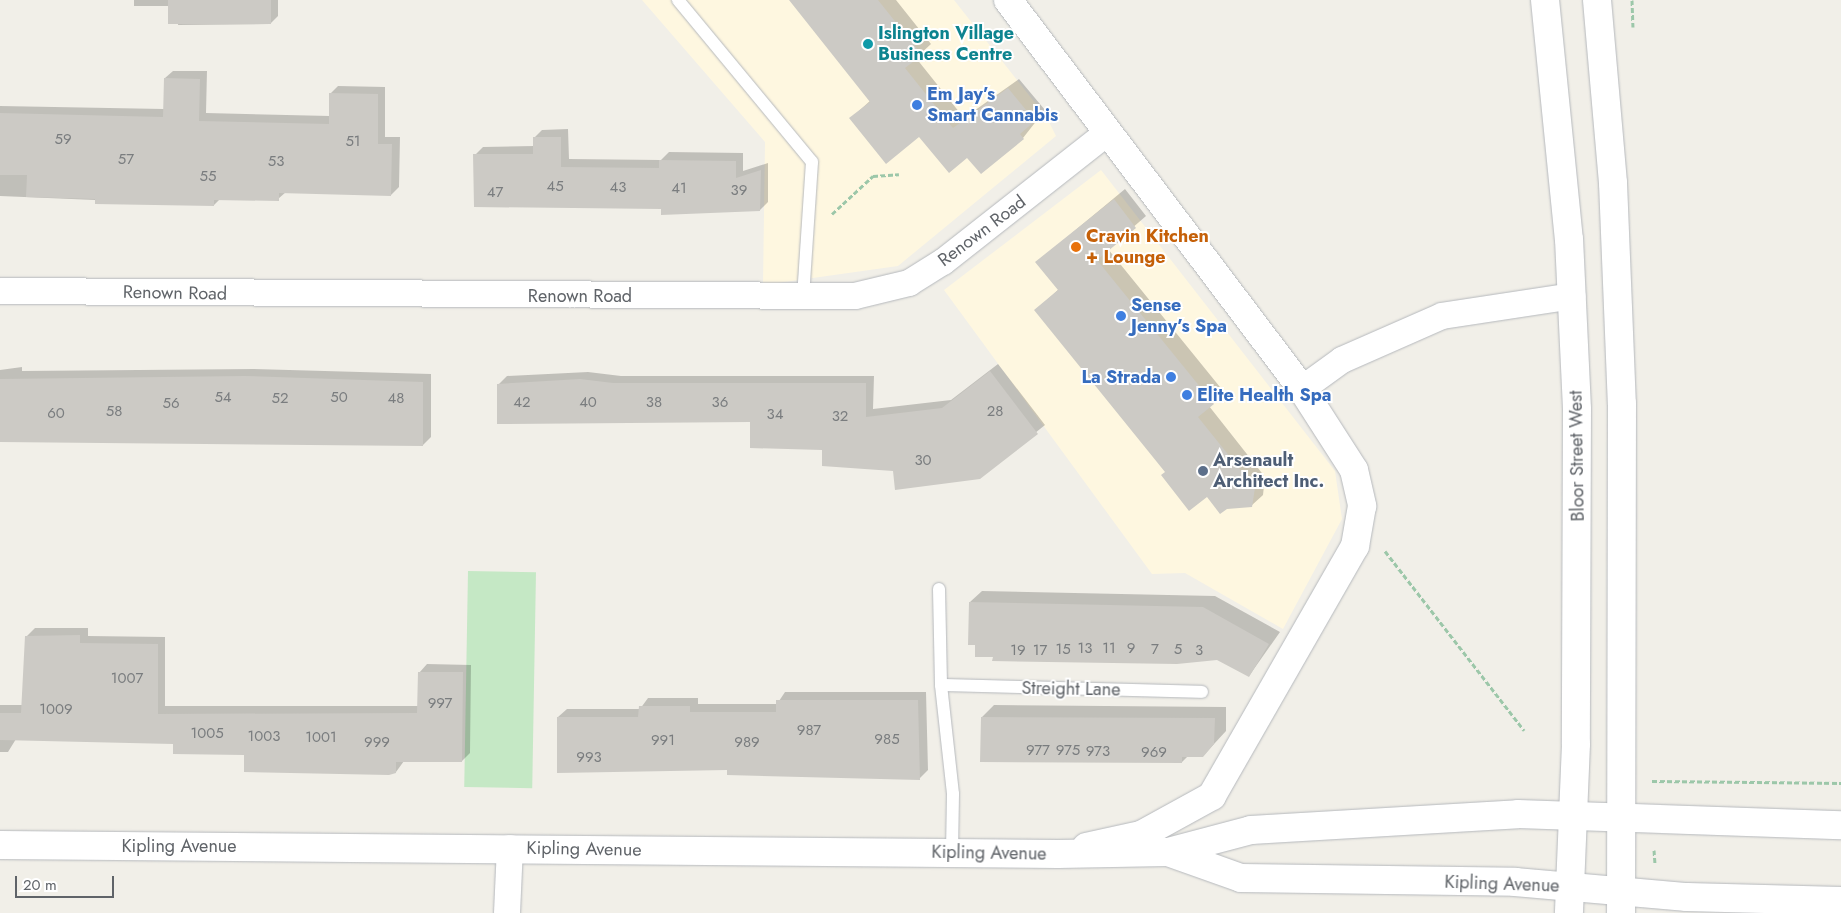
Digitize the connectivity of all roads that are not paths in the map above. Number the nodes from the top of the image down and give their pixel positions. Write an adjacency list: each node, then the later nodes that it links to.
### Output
1 (678, 0): 7 (lane)
2 (1008, 0): 5 (main road)
3 (1545, 0): 8 (main road, Bloor Street West)
4 (1597, 0): 14 (main road)
5 (1108, 132): 7 (street, Renown Road); 9 (main road)
6 (0, 291): 7 (street, Renown Road)
7 (803, 296)
8 (1572, 296): 9 (street); 13 (main road, Bloor Street West)
9 (1302, 389): 20 (main road)
10 (939, 589): 11 (lane)
11 (941, 685): 12 (lane, Streight Lane); 19 (lane)
12 (1202, 692)
13 (1573, 816): 14 (main road, Kipling Avenue); 18 (main road, Kipling Avenue); 21 (main road, Bloor Street West)
14 (1622, 818): 15 (main road, Kipling Avenue); 23 (main road)
15 (1841, 825)
16 (0, 845): 17 (main road, Kipling Avenue)
17 (510, 848): 19 (main road, Kipling Avenue); 24 (street)
18 (1168, 852): 20 (main road, Kipling Avenue); 21 (main road, Kipling Avenue)
19 (952, 853): 20 (main road, Kipling Avenue)
20 (1058, 854)
21 (1569, 900): 23 (main road, Kipling Avenue)
22 (1841, 901): 23 (main road, Kipling Avenue)
23 (1621, 902)
24 (507, 913)

